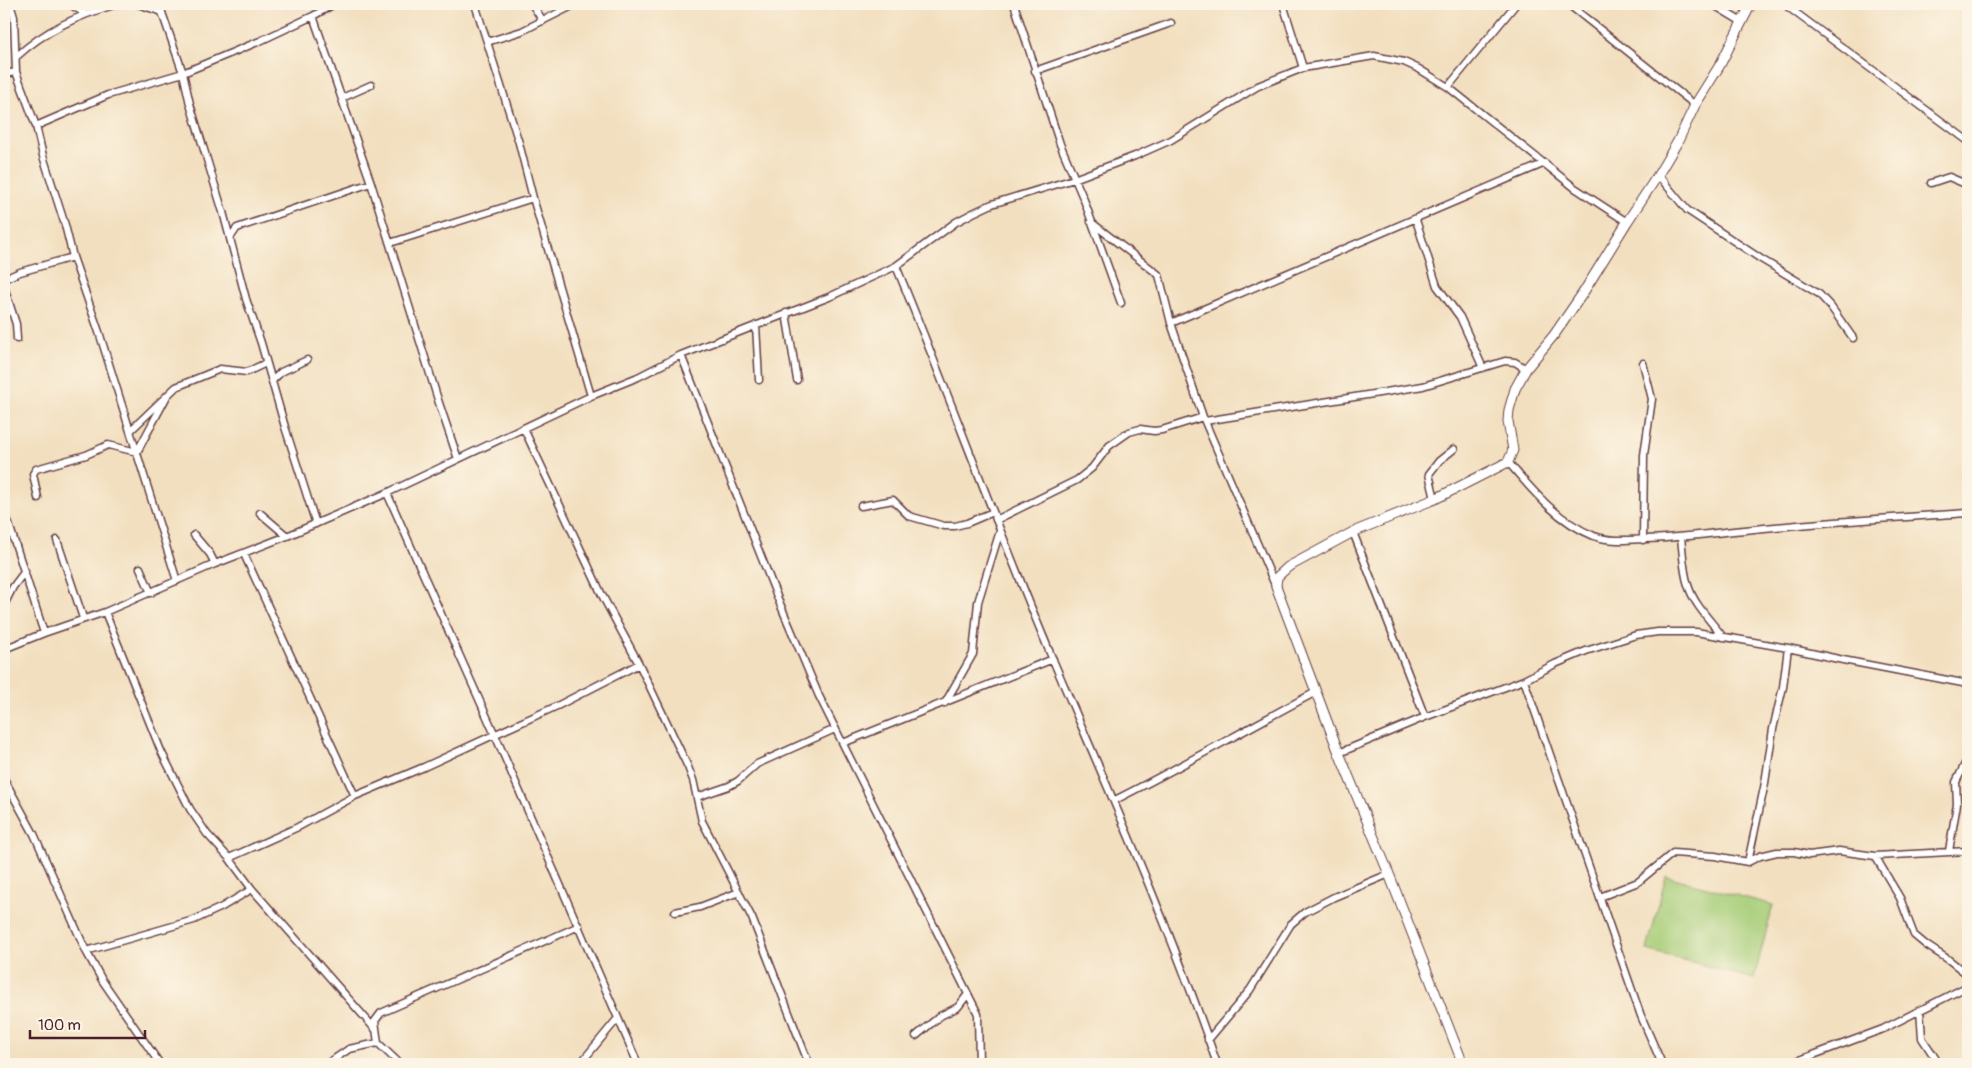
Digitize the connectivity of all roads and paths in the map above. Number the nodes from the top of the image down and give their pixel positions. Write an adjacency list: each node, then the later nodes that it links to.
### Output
1 (10, 4): 26 (street)
2 (70, 4): 20 (street)
3 (118, 4): 20 (street)
4 (138, 4): 19 (street)
5 (159, 4): 19 (street)
6 (334, 4): 21 (street)
7 (475, 4): 25 (street)
8 (532, 4): 22 (street)
9 (576, 4): 22 (street)
10 (1014, 4): 28 (street)
11 (1283, 4): 27 (street)
12 (1516, 4): 33 (street)
13 (1568, 4): 18 (street)
14 (1582, 4): 18 (street)
15 (1712, 4): 23 (street)
16 (1751, 4): 23 (street)
17 (1784, 4): 37 (street)
18 (1576, 10): 35 (street)
19 (162, 12): 30 (street)
20 (84, 13): 26 (street)
21 (313, 16): 30 (street); 34 (street)
22 (543, 21): 25 (street)
23 (1742, 22): 35 (street)
24 (1171, 23): 28 (street)
25 (487, 42): 44 (street)
26 (16, 57): 29 (street)
27 (1303, 68): 33 (street); 40 (street)
28 (1035, 71): 40 (street)
29 (16, 72): 31 (street); 36 (street)
30 (183, 72): 36 (street); 48 (street)
31 (4, 74)
32 (371, 85): 34 (street)
33 (1448, 87): 38 (street)
34 (342, 98): 41 (street)
35 (1695, 105): 39 (street)
36 (36, 126): 50 (street)
37 (1968, 141)
38 (1545, 163): 45 (street); 47 (street)
39 (1658, 175): 47 (street); 58 (street)
40 (1074, 179): 46 (street); 51 (street)
41 (371, 183): 48 (street); 49 (street)
42 (1931, 183): 43 (street)
43 (1968, 185)
44 (533, 198): 49 (street); 70 (street)
45 (1416, 220): 56 (street); 64 (street)
46 (1091, 222): 54 (street); 56 (street)
47 (1626, 222): 65 (street)
48 (230, 238): 62 (street)
49 (390, 243): 76 (street)
50 (73, 257): 52 (street); 73 (street)
51 (896, 266): 55 (street); 83 (street)
52 (4, 279)
53 (4, 287): 59 (street)
54 (1122, 303)
55 (786, 313): 57 (street); 67 (street)
56 (1171, 323): 71 (street)
57 (756, 325): 60 (street); 66 (street)
58 (1853, 338)
59 (17, 339)
60 (681, 355): 70 (street); 116 (street)
61 (307, 360): 68 (street)
62 (266, 363): 68 (street); 69 (street)
63 (1643, 363): 94 (street)
64 (1483, 368): 65 (street); 71 (street)
65 (1526, 369): 77 (street)
66 (759, 380)
67 (797, 380)
68 (272, 381): 87 (street)
69 (167, 396): 73 (street); 75 (street)
70 (591, 396): 72 (street)
71 (1204, 419): 86 (street); 100 (street)
72 (524, 429): 76 (street); 110 (street)
73 (130, 431): 75 (street)
74 (1454, 449): 80 (street)
75 (137, 452): 79 (street); 99 (street)
76 (458, 459): 78 (street)
77 (1508, 462): 80 (street); 94 (street)
78 (386, 493): 87 (street); 117 (street)
79 (38, 498)
80 (1435, 499): 89 (street)
81 (861, 506): 83 (street)
82 (4, 509): 98 (street)
83 (993, 512): 86 (street)
84 (260, 513): 91 (street)
85 (1968, 513): 92 (street)
86 (996, 520): 88 (street)
87 (316, 524): 91 (street)
88 (1000, 531): 109 (street); 114 (street)
89 (1353, 532): 100 (street); 115 (street)
90 (194, 535): 96 (street)
91 (287, 536): 95 (street)
92 (1681, 538): 94 (street); 106 (street)
93 (57, 540): 104 (street)
94 (1643, 540)
95 (244, 554): 96 (street); 122 (street)
96 (215, 564): 99 (street)
97 (140, 568): 101 (street)
98 (25, 571): 102 (street); 105 (street)
99 (177, 580): 101 (street)
100 (1276, 586): 113 (street)
101 (151, 593): 103 (street)
102 (4, 605)
103 (105, 612): 104 (street); 128 (street)
104 (83, 618): 105 (street)
105 (44, 632): 108 (street)
106 (1723, 637): 107 (street); 111 (street)
107 (1788, 648): 112 (street); 129 (street)
108 (4, 650)
109 (1053, 659): 114 (street); 124 (street)
110 (639, 664): 117 (street); 123 (street)
111 (1524, 680): 115 (street); 133 (street)
112 (1968, 684)
113 (1316, 692): 119 (street); 124 (street)
114 (945, 703): 118 (street)
115 (1425, 717): 119 (street)
116 (835, 729): 118 (street); 123 (street)
117 (495, 736): 122 (street); 135 (street)
118 (842, 743): 139 (street)
119 (1339, 753): 130 (street)
120 (1968, 758): 126 (street)
121 (4, 779): 136 (street)
122 (355, 796): 128 (street)
123 (697, 798): 132 (street)
124 (1114, 800): 144 (street)
125 (1968, 851): 126 (street)
126 (1949, 852): 127 (street)
127 (1875, 856): 129 (street); 137 (street)
128 (229, 858): 131 (street)
129 (1748, 862): 133 (street)
130 (1389, 874): 144 (street); 154 (street)
131 (252, 889): 136 (street); 142 (street)
132 (738, 892): 134 (street); 151 (street)
133 (1600, 897): 155 (street)
134 (675, 912)
135 (579, 926): 141 (street); 142 (street)
136 (86, 951): 146 (street)
137 (1968, 975)
138 (1968, 986): 140 (street)
139 (968, 994): 143 (street); 152 (street)
140 (1920, 1010): 156 (street); 157 (street)
141 (618, 1018): 149 (street); 150 (street)
142 (375, 1029): 145 (street)
143 (916, 1036)
144 (1208, 1040): 153 (street)
145 (378, 1044): 147 (street); 148 (street)
146 (160, 1064)
147 (327, 1064)
148 (400, 1064)
149 (580, 1064)
150 (638, 1064)
151 (809, 1064)
152 (979, 1064)
153 (1217, 1064)
154 (1463, 1064)
155 (1662, 1064)
156 (1789, 1064)
157 (1939, 1064)

